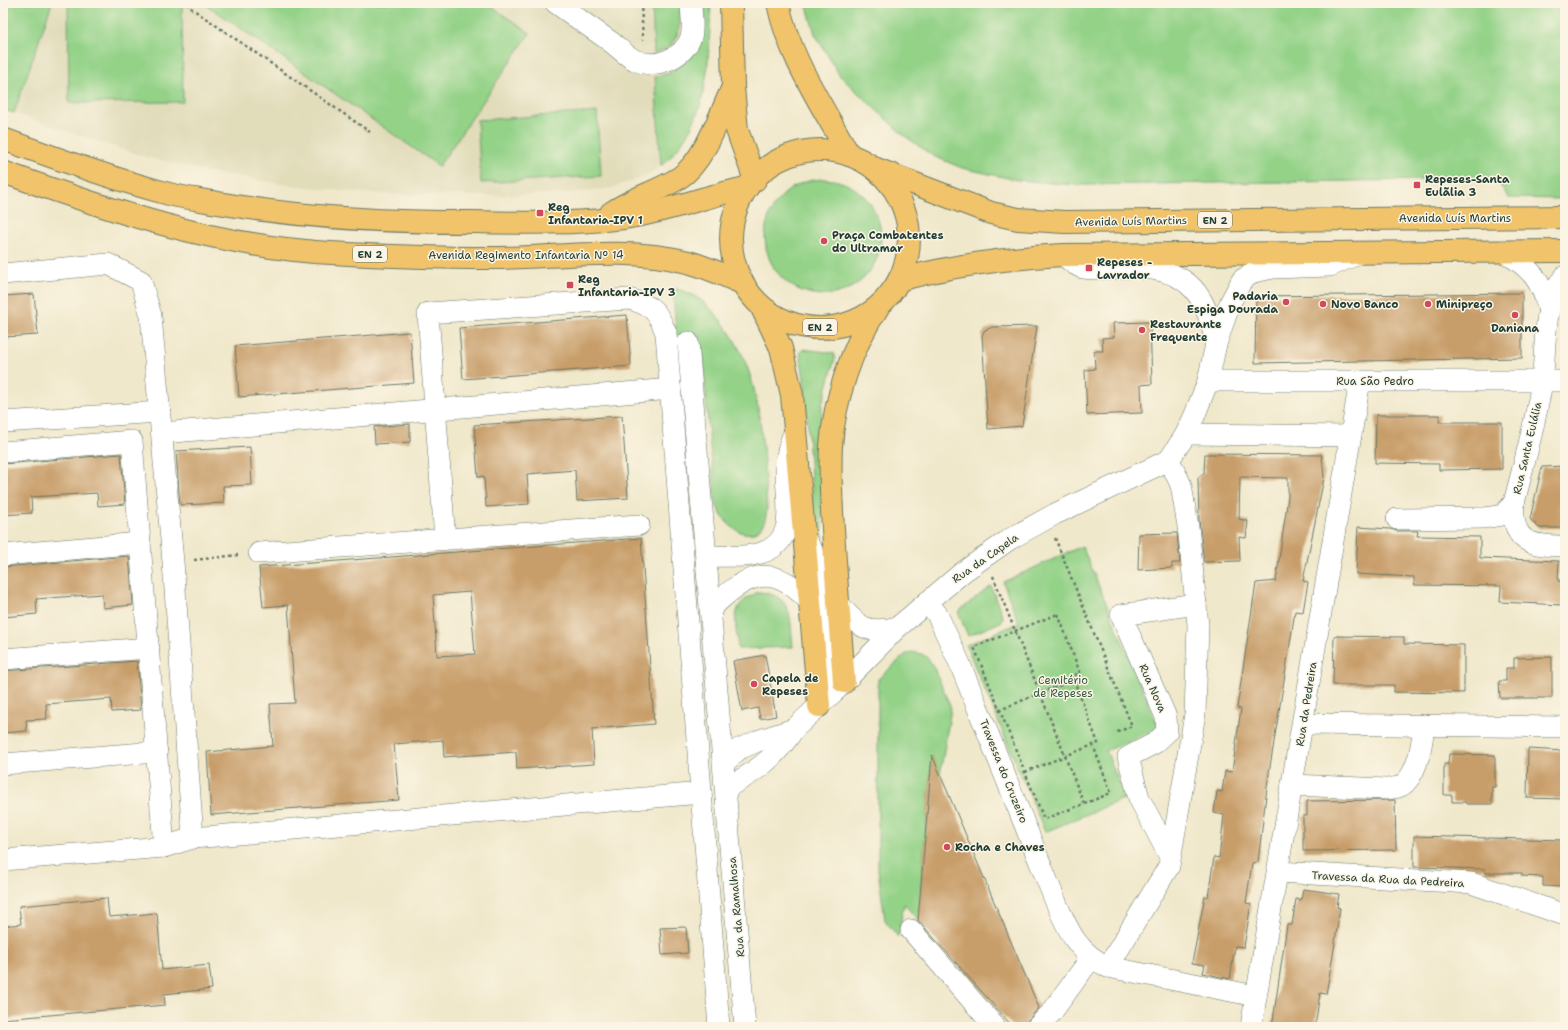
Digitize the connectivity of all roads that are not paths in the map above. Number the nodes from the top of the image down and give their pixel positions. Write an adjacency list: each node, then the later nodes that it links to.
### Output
1 (556, 3): 2 (street)
2 (691, 3)
3 (731, 3): 5 (main road)
4 (778, 3): 7 (main road)
5 (733, 87): 10 (main road); 12 (main road)
6 (3, 139): 12 (main road)
7 (849, 155): 8 (main road, EN 2); 10 (main road, EN 2)
8 (874, 168): 11 (main road, Avenida Luís Martins / EN 2); 19 (main road, EN 2)
9 (3, 172): 20 (main road, Avenida Regimento Infantaria Nº 14 / EN 2)
10 (751, 184): 12 (main road); 20 (main road, EN 2)
11 (1565, 217)
12 (602, 220)
13 (1503, 251): 14 (main road); 15 (main road); 23 (street)
14 (1565, 251)
15 (1362, 252): 16 (main road); 25 (street)
16 (1063, 255): 19 (main road); 25 (street)
17 (3, 274): 32 (street)
18 (1565, 276): 23 (street)
19 (899, 280): 22 (main road, EN 2)
20 (744, 284): 21 (main road, EN 2)
21 (760, 305): 22 (main road, EN 2); 34 (main road)
22 (880, 305): 52 (main road)
23 (1549, 312): 29 (street, Rua Santa Eulália)
24 (688, 342): 49 (street, Rua da Ramalhosa)
25 (1216, 344): 26 (street)
26 (1208, 381): 27 (street, Rua São Pedro); 36 (street)
27 (1360, 381): 29 (street, Rua São Pedro); 37 (street, Rua da Pedreira)
28 (1565, 381): 29 (street, Rua São Pedro)
29 (1542, 382): 40 (street, Rua Santa Eulália)
30 (671, 389): 31 (street); 31 (street); 69 (street)
31 (437, 409): 35 (street); 44 (street)
32 (160, 412): 33 (street); 35 (street)
33 (3, 422)
34 (795, 430): 43 (main road); 49 (street)
35 (162, 433): 70 (street)
36 (1186, 434): 37 (street); 39 (street)
37 (1351, 436): 60 (street, Rua da Pedreira)
38 (3, 452): 45 (street)
39 (1169, 460): 51 (street, Rua da Capela); 53 (street)
40 (1514, 503): 41 (street); 46 (street, Rua Santa Eulália)
41 (1397, 519)
42 (639, 525): 44 (street)
43 (805, 538): 50 (main road); 58 (street)
44 (446, 539): 47 (street)
45 (140, 543): 48 (street); 56 (street)
46 (1565, 546)
47 (259, 553)
48 (3, 555)
49 (706, 556): 54 (street, Rua da Ramalhosa)
50 (809, 601): 54 (street); 59 (main road)
51 (927, 602): 55 (street, Rua da Capela); 77 (street, Travessa do Cruzeiro)
52 (838, 603): 55 (street); 58 (main road)
53 (1196, 604): 72 (street); 72 (street, Rua Nova)
54 (710, 609): 65 (street, Rua da Ramalhosa)
55 (898, 627): 58 (street, Rua da Capela)
56 (149, 648): 57 (street); 64 (street)
57 (3, 659)
58 (840, 686): 59 (street, Rua da Capela)
59 (819, 706): 63 (street, Rua da Capela)
60 (1302, 724): 61 (street); 67 (street, Rua da Pedreira)
61 (1424, 725): 62 (street); 67 (street)
62 (1565, 727)
63 (794, 728): 65 (street, Rua da Capela); 68 (street)
64 (157, 752): 66 (street); 71 (street)
65 (724, 763): 68 (street, Rua da Ramalhosa)
66 (3, 764)
67 (1292, 785): 74 (street, Rua da Pedreira)
68 (726, 788): 80 (street, Rua da Ramalhosa)
69 (701, 793): 70 (street); 79 (street)
70 (193, 838): 71 (street)
71 (164, 847): 73 (street)
72 (1170, 858): 77 (street)
73 (3, 860)
74 (1278, 872): 75 (street, Travessa da Rua da Pedreira); 78 (street, Rua da Pedreira)
75 (1565, 915)
76 (911, 930): 81 (street)
77 (1100, 963): 78 (street); 82 (street)
78 (1256, 996): 83 (street, Rua da Pedreira)
79 (719, 1027)
80 (745, 1027)
81 (995, 1027)
82 (1037, 1027)
83 (1251, 1027)

